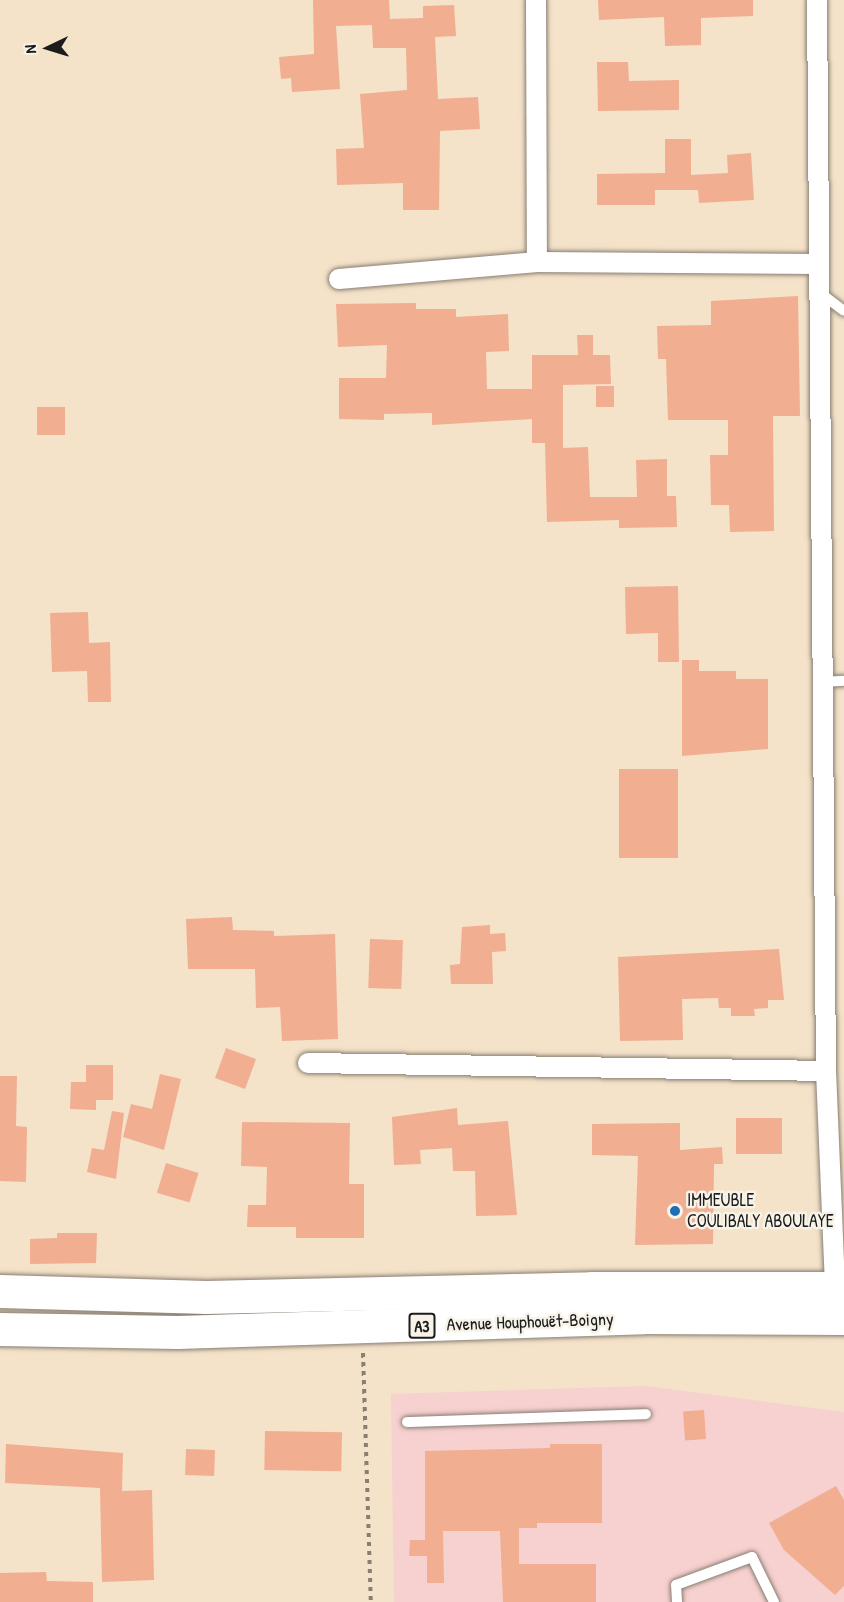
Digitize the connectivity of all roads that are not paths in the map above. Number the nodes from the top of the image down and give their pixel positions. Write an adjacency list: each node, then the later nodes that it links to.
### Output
1 (536, 0): 3 (street)
2 (817, 0): 4 (street)
3 (537, 262): 4 (street); 5 (street)
4 (819, 264): 6 (street)
5 (339, 279)
6 (819, 292): 7 (lane); 9 (street)
7 (844, 311)
8 (844, 681): 9 (lane)
9 (822, 682): 11 (street)
10 (308, 1063): 11 (street)
11 (826, 1071): 13 (street)
12 (0, 1291): 13 (highway, Avenue Houphouët-Boigny / A3)
13 (842, 1294): 14 (highway, Avenue Houphouët-Boigny / A3)
14 (0, 1329)
15 (646, 1414): 16 (lane)
16 (407, 1422)
17 (676, 1602): 18 (lane)
18 (774, 1602)

